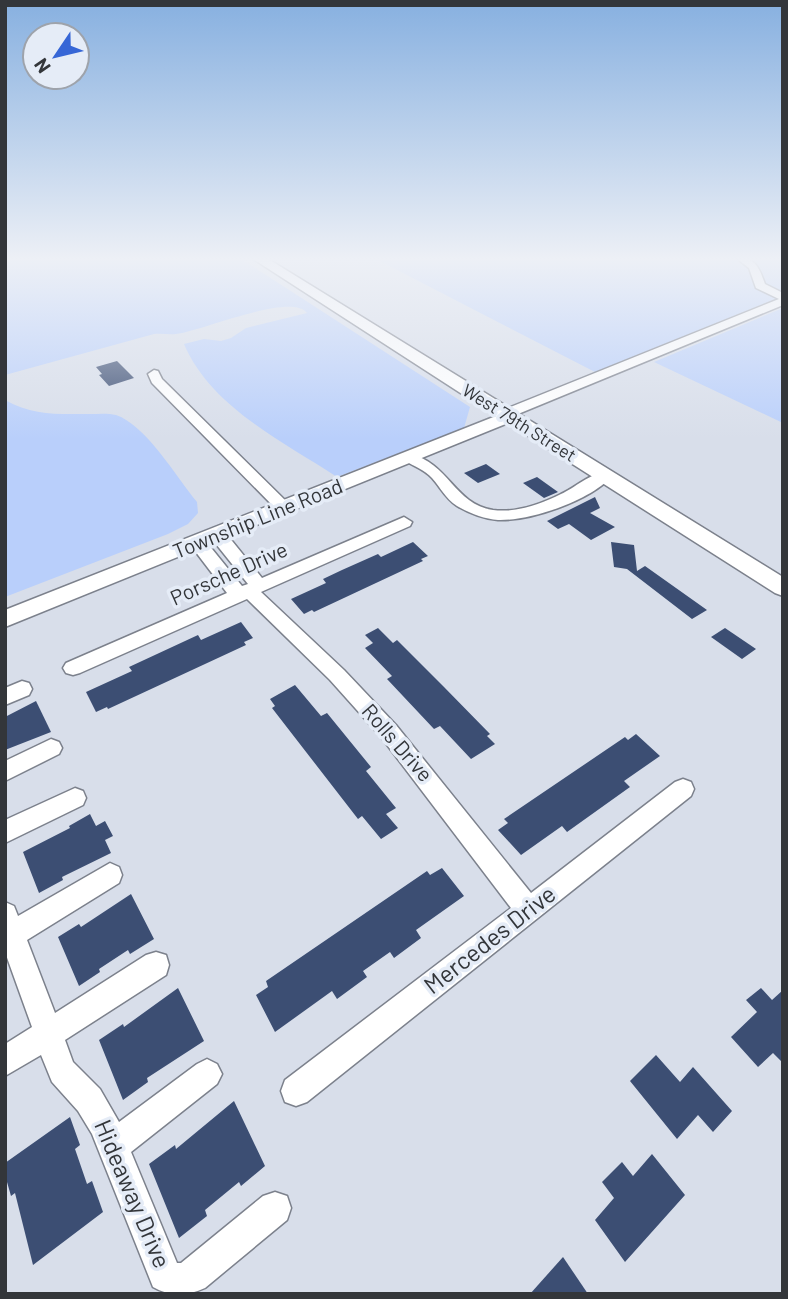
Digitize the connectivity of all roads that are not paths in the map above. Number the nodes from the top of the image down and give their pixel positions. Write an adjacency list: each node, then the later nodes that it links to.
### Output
1 (352, 318): 4 (main road, West 79th Street)
2 (741, 318): 4 (street)
3 (154, 374): 7 (street)
4 (508, 416): 5 (main road, Township Line Road); 6 (main road, West 79th Street)
5 (410, 458): 6 (street); 7 (main road, Township Line Road)
6 (604, 476): 11 (main road, West 79th Street)
7 (285, 509): 9 (main road, Township Line Road)
8 (404, 522): 12 (street, Porsche Drive)
9 (218, 535): 10 (main road, Township Line Road); 12 (street, Rolls Drive)
10 (198, 543): 12 (street, Rolls Drive); 13 (main road, Township Line Road)
11 (783, 588)
12 (249, 590): 14 (street, Porsche Drive); 21 (street, Rolls Drive)
13 (5, 619)
14 (73, 668)
15 (51, 748): 16 (street)
16 (5, 772)
17 (683, 789): 21 (street, Mercedes Drive)
18 (75, 798): 19 (street)
19 (5, 832)
20 (110, 875): 22 (street)
21 (528, 910): 27 (street, Mercedes Drive)
22 (9, 924): 24 (street, Hideaway Drive)
23 (156, 965): 24 (street)
24 (50, 1033): 25 (street); 28 (street, Hideaway Drive)
25 (5, 1061)
26 (207, 1074): 28 (street)
27 (296, 1091)
28 (114, 1145): 29 (street, Hideaway Drive)
29 (275, 1208)

